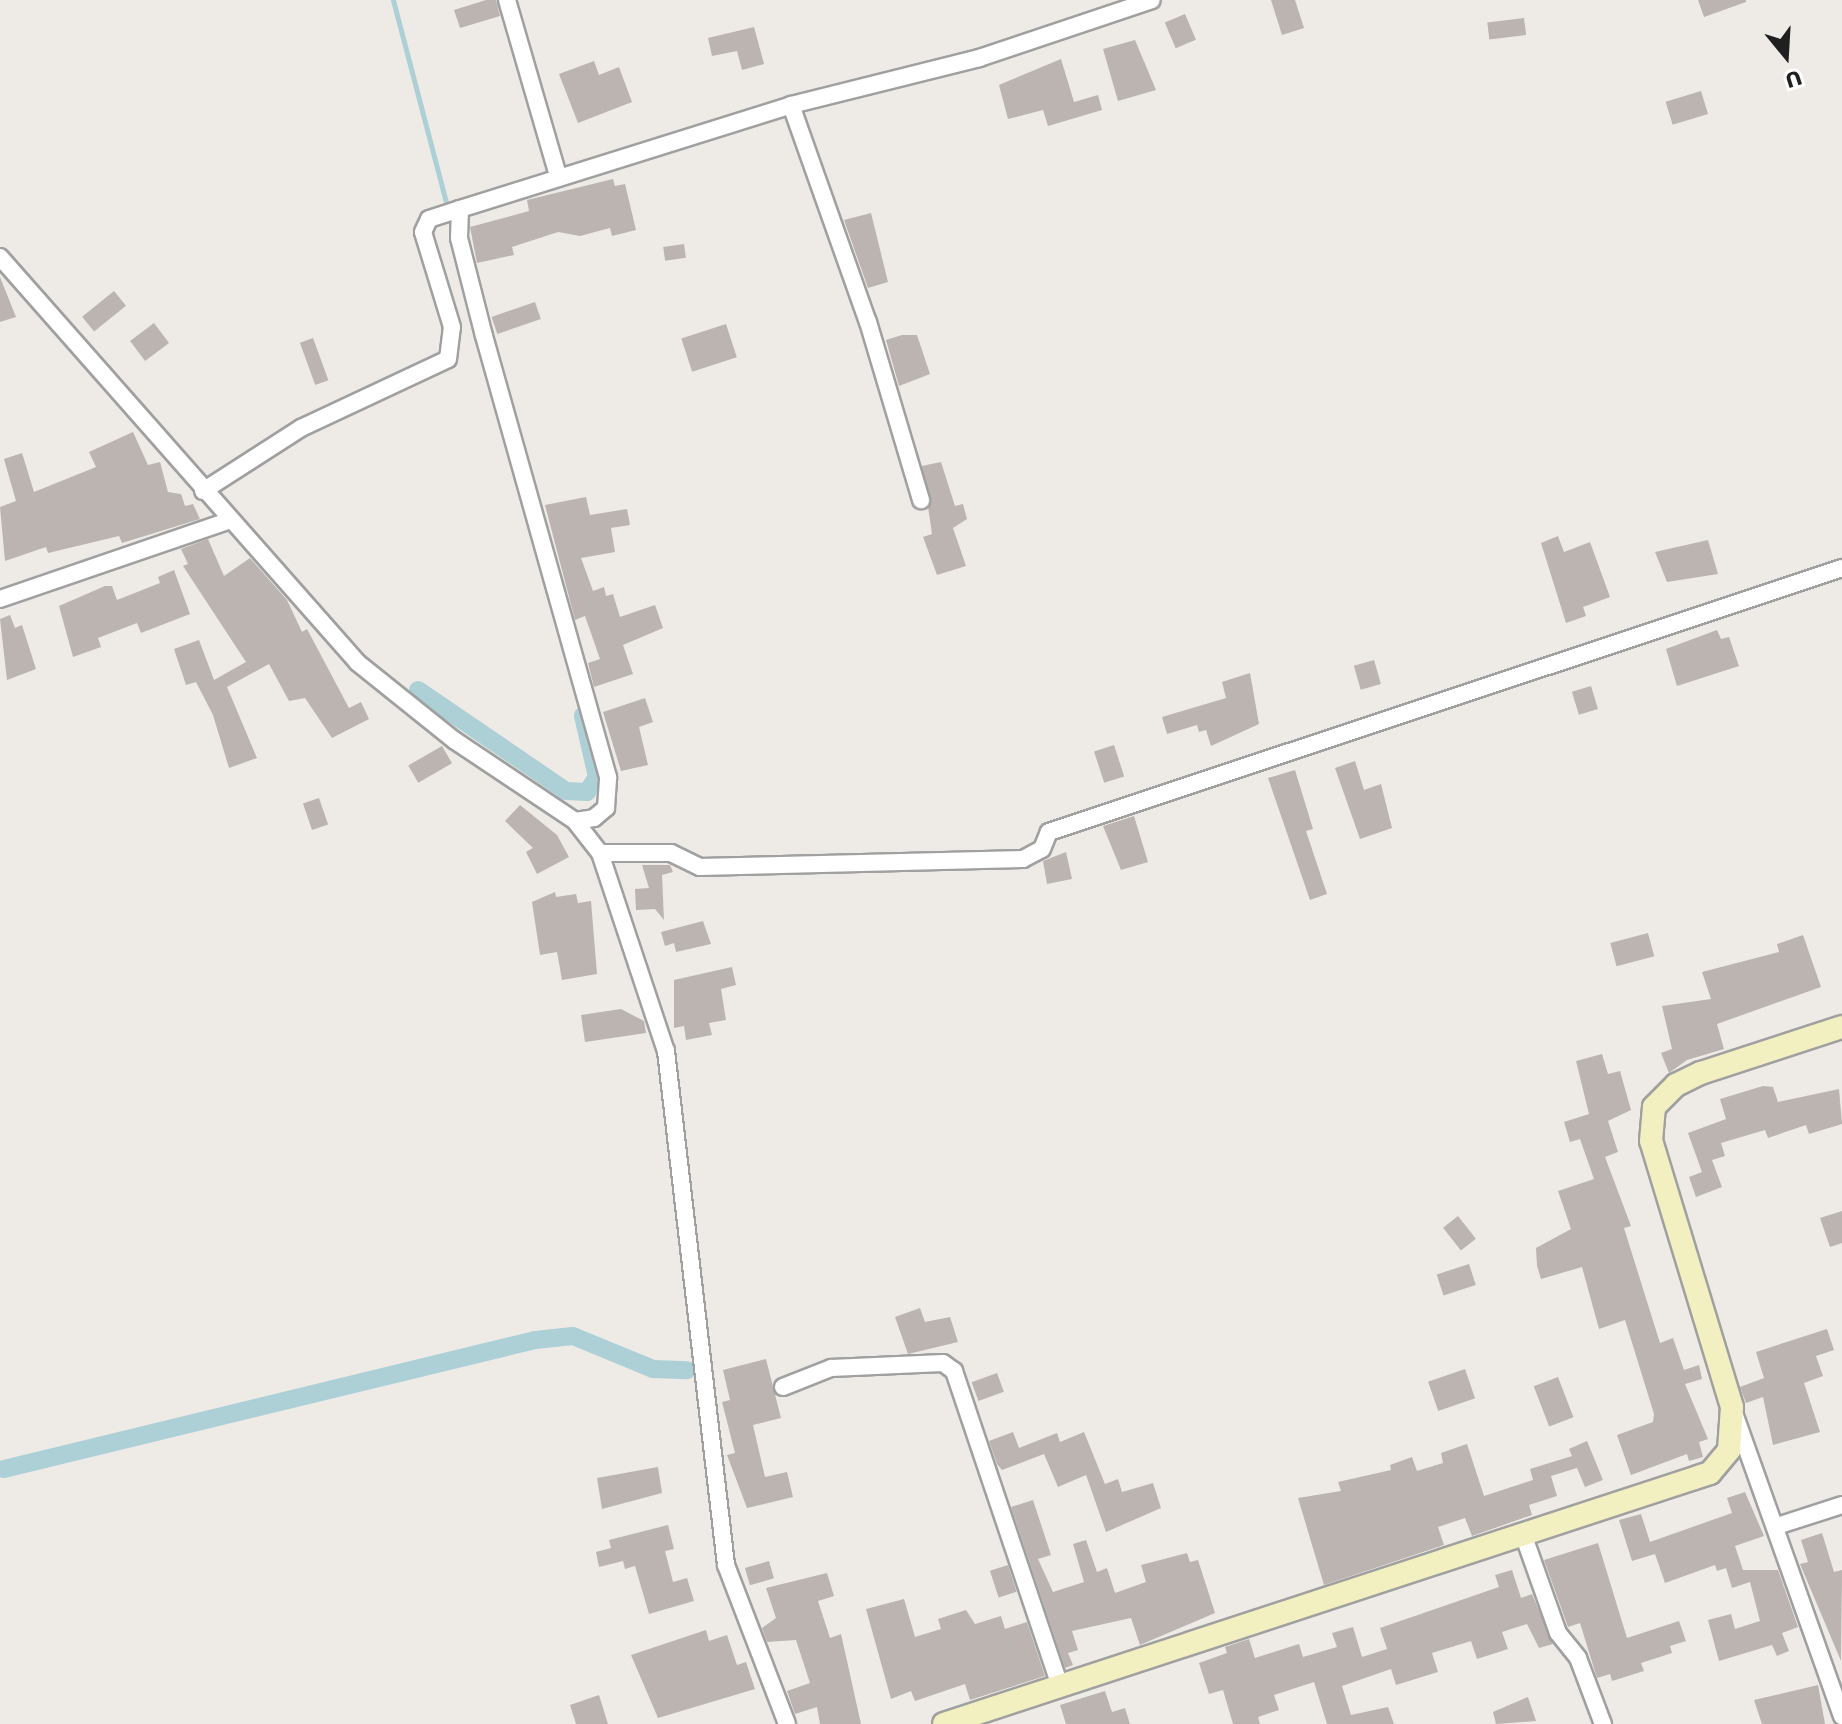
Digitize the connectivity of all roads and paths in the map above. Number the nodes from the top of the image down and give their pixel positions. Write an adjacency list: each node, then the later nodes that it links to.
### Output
1 (507, 0): 4 (street)
2 (1152, 0): 3 (street)
3 (791, 105): 4 (street); 8 (street)
4 (558, 176): 5 (street)
5 (456, 210): 7 (street); 12 (street)
6 (0, 257): 7 (street)
7 (203, 491): 9 (street)
8 (921, 500)
9 (231, 520): 11 (street); 12 (street)
10 (1842, 568): 13 (street)
11 (0, 599)
12 (575, 821): 13 (street)
13 (600, 853): 22 (street)
14 (1842, 1027): 16 (street)
15 (783, 1387): 20 (street)
16 (1732, 1407): 18 (street); 19 (street)
17 (1842, 1505): 18 (street)
18 (1777, 1526): 21 (street)
19 (1523, 1534): 20 (street); 24 (street)
20 (1060, 1686): 23 (street)
21 (1842, 1716)
22 (787, 1724)
23 (944, 1724)
24 (1603, 1724)

